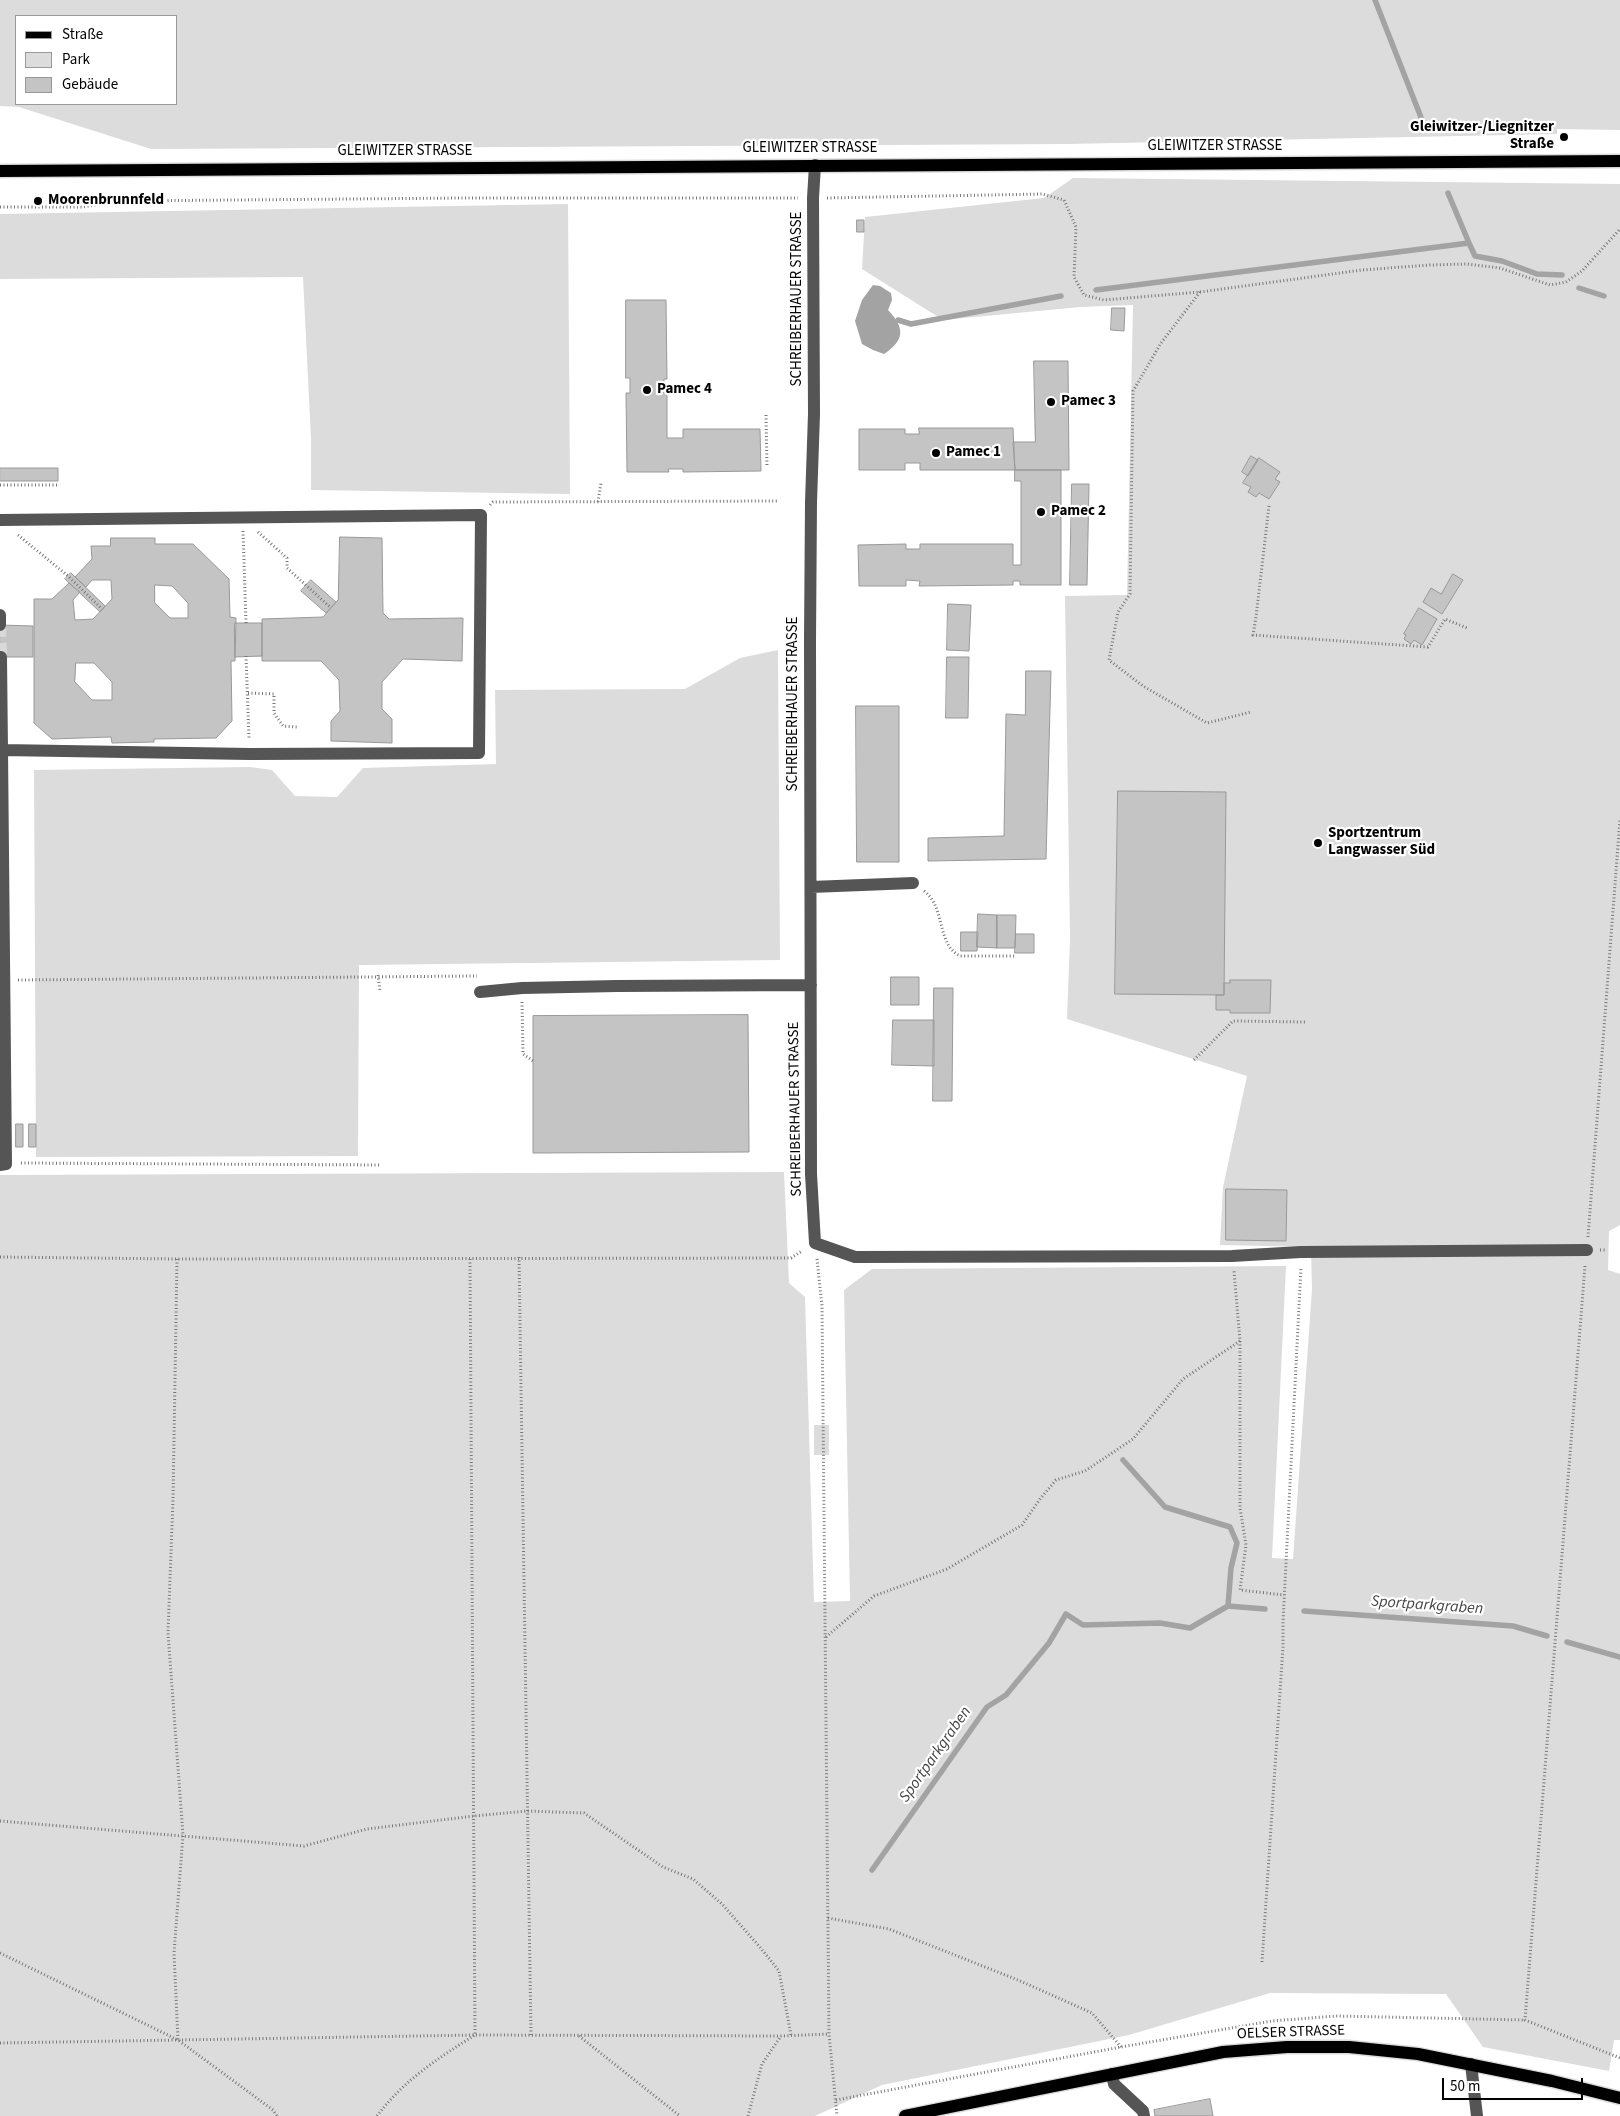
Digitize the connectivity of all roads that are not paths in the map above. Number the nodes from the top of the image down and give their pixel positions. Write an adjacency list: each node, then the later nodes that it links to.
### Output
1 (1620, 162): 2 (main road, GLEIWITZER STRASSE)
2 (815, 166): 3 (main road, GLEIWITZER STRASSE); 10 (street, SCHREIBERHAUER STRASSE)
3 (0, 171)
4 (0, 520): 8 (street)
5 (0, 615): 6 (street)
6 (0, 625)
7 (1, 657): 8 (street)
8 (1, 750): 12 (street)
9 (913, 883): 10 (street)
10 (811, 886): 11 (street, SCHREIBERHAUER STRASSE)
11 (811, 985): 13 (street); 15 (street, SCHREIBERHAUER STRASSE)
12 (4, 988): 14 (street)
13 (480, 992)
14 (3, 1164)
15 (1587, 1250)
16 (1471, 2064): 17 (main road, OELSER STRASSE); 18 (main road, OELSER STRASSE); 21 (street)
17 (1112, 2074): 19 (main road, OELSER STRASSE); 20 (street)
18 (1620, 2098)
19 (905, 2116)
20 (1144, 2116)
21 (1477, 2116)

